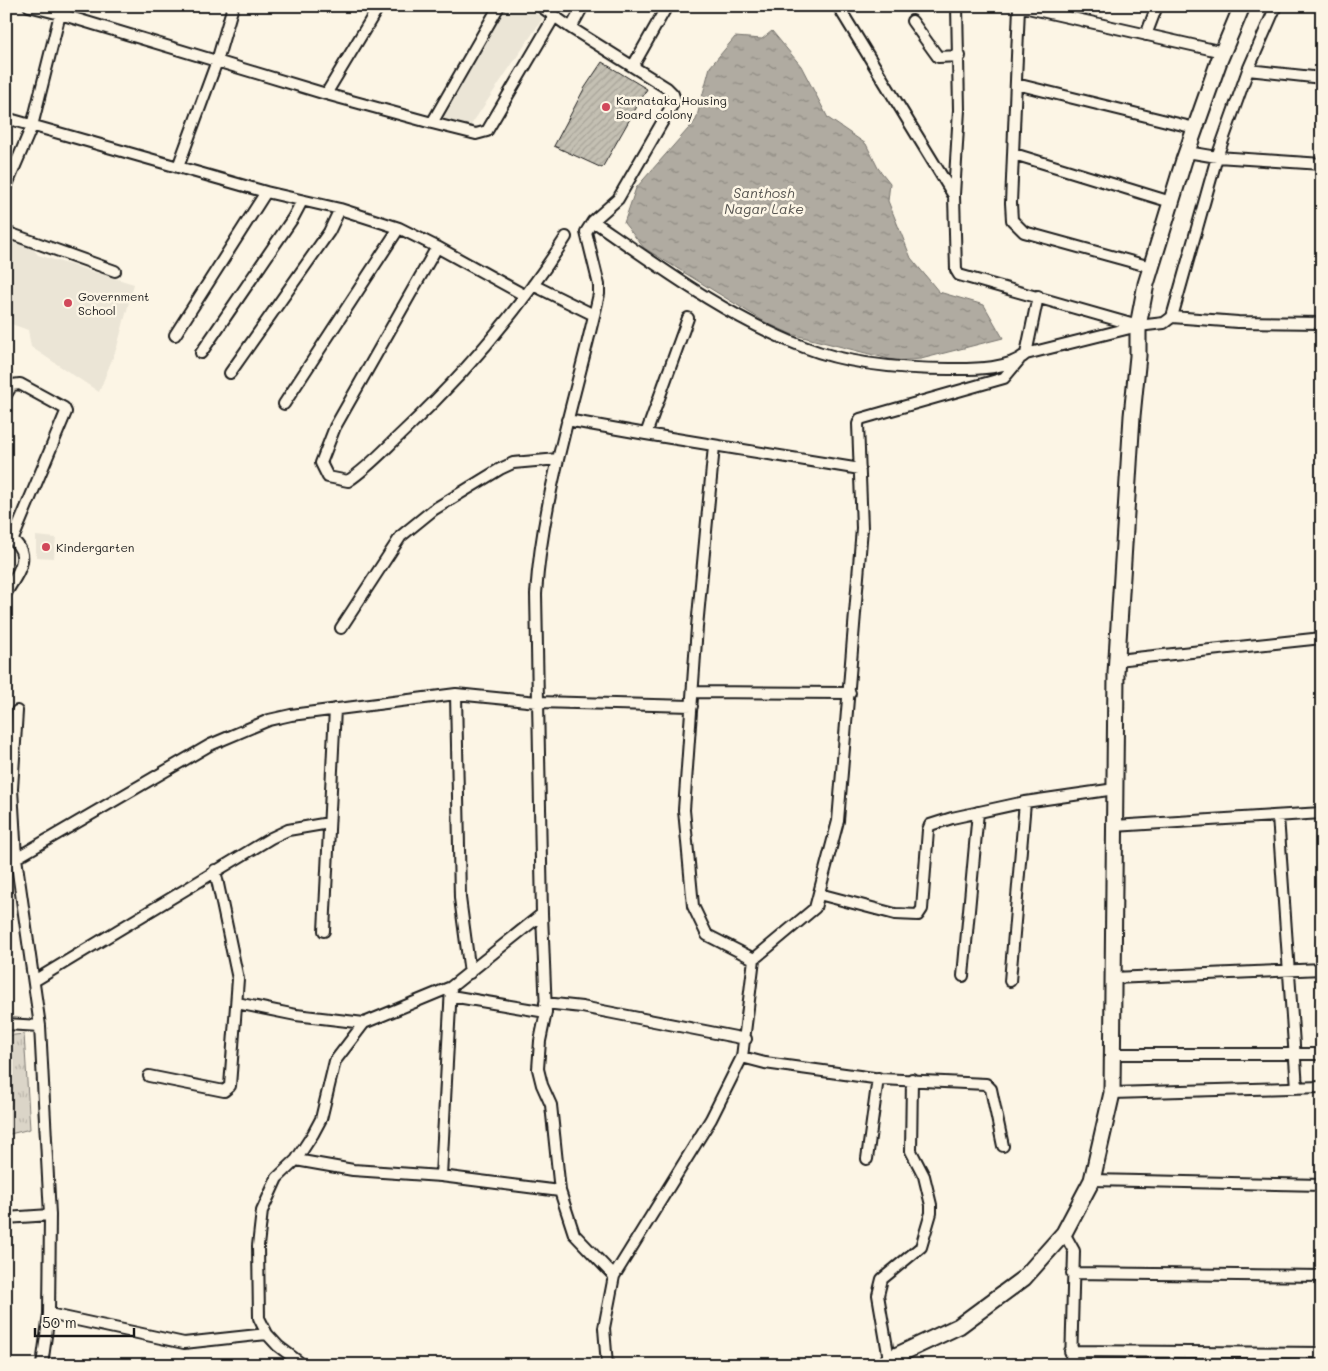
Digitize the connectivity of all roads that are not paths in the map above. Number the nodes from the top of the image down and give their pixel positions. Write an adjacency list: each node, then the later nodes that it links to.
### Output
1 (29, 6): 14 (street)
2 (233, 6): 21 (street)
3 (379, 6): 26 (street)
4 (499, 6): 28 (street)
5 (540, 6): 15 (street)
6 (583, 6): 17 (street)
7 (667, 6): 22 (street)
8 (838, 6): 38 (street)
9 (957, 6): 20 (street)
10 (1019, 6): 18 (street); 25 (street)
11 (1157, 6): 18 (street)
12 (1242, 6): 19 (street)
13 (1276, 6): 23 (street)
14 (60, 14): 21 (street); 29 (street)
15 (554, 17): 17 (street); 28 (street)
16 (912, 21): 20 (street)
17 (571, 28): 22 (street)
18 (1146, 35): 19 (street)
19 (1223, 52): 30 (street)
20 (960, 56): 38 (street)
21 (217, 61): 26 (street); 35 (street)
22 (633, 66): 42 (street)
23 (1248, 70): 24 (street); 33 (street)
24 (1322, 78)
25 (1016, 84): 30 (street); 32 (street)
26 (326, 94): 28 (street)
27 (6, 118): 29 (street)
28 (432, 123)
29 (32, 126): 35 (street); 36 (street)
30 (1195, 128): 31 (street)
31 (1187, 152): 33 (street); 40 (street)
32 (1014, 154): 40 (street); 47 (street)
33 (1217, 157): 34 (street); 53 (street)
34 (1322, 164)
35 (178, 167): 37 (street)
36 (6, 187)
37 (266, 192): 39 (street); 57 (street)
38 (954, 196): 51 (street)
39 (302, 201): 41 (street); 58 (street)
40 (1172, 202): 47 (street)
41 (340, 209): 43 (street); 60 (street)
42 (593, 221): 52 (street); 59 (street)
43 (399, 228): 46 (street); 62 (street)
44 (6, 232): 48 (street)
45 (566, 237): 49 (street)
46 (437, 247): 50 (street); 50 (street)
47 (1151, 267): 56 (street)
48 (115, 271)
49 (533, 285): 50 (street); 52 (street)
50 (524, 296)
51 (1038, 296): 56 (street); 59 (street)
52 (594, 315): 63 (street)
53 (1172, 316): 55 (street); 56 (street)
54 (688, 318): 64 (street)
55 (1322, 323)
56 (1138, 326): 59 (street); 72 (street)
57 (175, 335)
58 (201, 353)
59 (1023, 357): 67 (street)
60 (230, 374)
61 (6, 395): 68 (street)
62 (284, 404)
63 (567, 420): 64 (street); 66 (street)
64 (646, 434): 65 (street)
65 (714, 446): 67 (street); 73 (street)
66 (558, 459): 70 (street); 76 (street)
67 (860, 469): 74 (street)
68 (9, 537): 69 (street)
69 (6, 593)
70 (340, 628)
71 (1322, 638): 72 (street)
72 (1116, 660): 80 (street)
73 (694, 692): 74 (street); 77 (street)
74 (850, 693): 89 (street)
75 (456, 694): 76 (street); 78 (street); 95 (street)
76 (537, 702): 77 (street); 90 (street)
77 (692, 706): 92 (street)
78 (334, 709): 85 (street); 87 (street)
79 (17, 712): 87 (street)
80 (1115, 789): 81 (street); 86 (street)
81 (1025, 802): 82 (street); 99 (street)
82 (978, 812): 89 (street); 96 (street)
83 (1322, 813): 84 (street)
84 (1278, 816): 86 (street); 94 (street)
85 (329, 823): 88 (street); 91 (street)
86 (1114, 826): 97 (street)
87 (11, 858): 98 (street)
88 (215, 870): 98 (street); 101 (street)
89 (819, 894): 92 (street)
90 (542, 914): 95 (street); 102 (street)
91 (324, 931)
92 (754, 960): 106 (street)
93 (1322, 969): 94 (street)
94 (1289, 971): 97 (street); 109 (street)
95 (470, 973): 100 (street)
96 (963, 976)
97 (1113, 978): 107 (street)
98 (34, 981): 105 (street)
99 (1010, 981)
100 (451, 992): 102 (street); 103 (street); 120 (street)
101 (237, 1003): 103 (street); 111 (street)
102 (546, 1008): 106 (street); 123 (street)
103 (364, 1023): 119 (street)
104 (6, 1024): 105 (street)
105 (40, 1026): 124 (street)
106 (746, 1039): 110 (street)
107 (1112, 1054): 109 (street); 116 (street)
108 (1322, 1054): 109 (street)
109 (1294, 1055): 115 (street)
110 (742, 1057): 112 (street); 128 (street)
111 (149, 1076)
112 (878, 1078): 113 (street); 118 (street)
113 (912, 1079): 117 (street); 134 (street)
114 (1322, 1087): 115 (street)
115 (1297, 1088): 116 (street)
116 (1112, 1093): 121 (street)
117 (1003, 1146)
118 (867, 1159)
119 (296, 1160): 120 (street); 131 (street)
120 (441, 1176): 123 (street)
121 (1092, 1180): 122 (street); 126 (street)
122 (1322, 1184)
123 (560, 1191): 128 (street)
124 (50, 1215): 125 (street); 130 (street)
125 (6, 1218)
126 (1064, 1233): 127 (street); 134 (street)
127 (1072, 1274): 129 (street); 132 (street)
128 (614, 1276): 137 (street)
129 (1322, 1276)
130 (49, 1314): 131 (street); 135 (street)
131 (267, 1334): 136 (street)
132 (1070, 1351): 133 (street); 138 (street)
133 (1322, 1353)
134 (890, 1362)
135 (42, 1365)
136 (303, 1365)
137 (607, 1365)
138 (1071, 1365)

